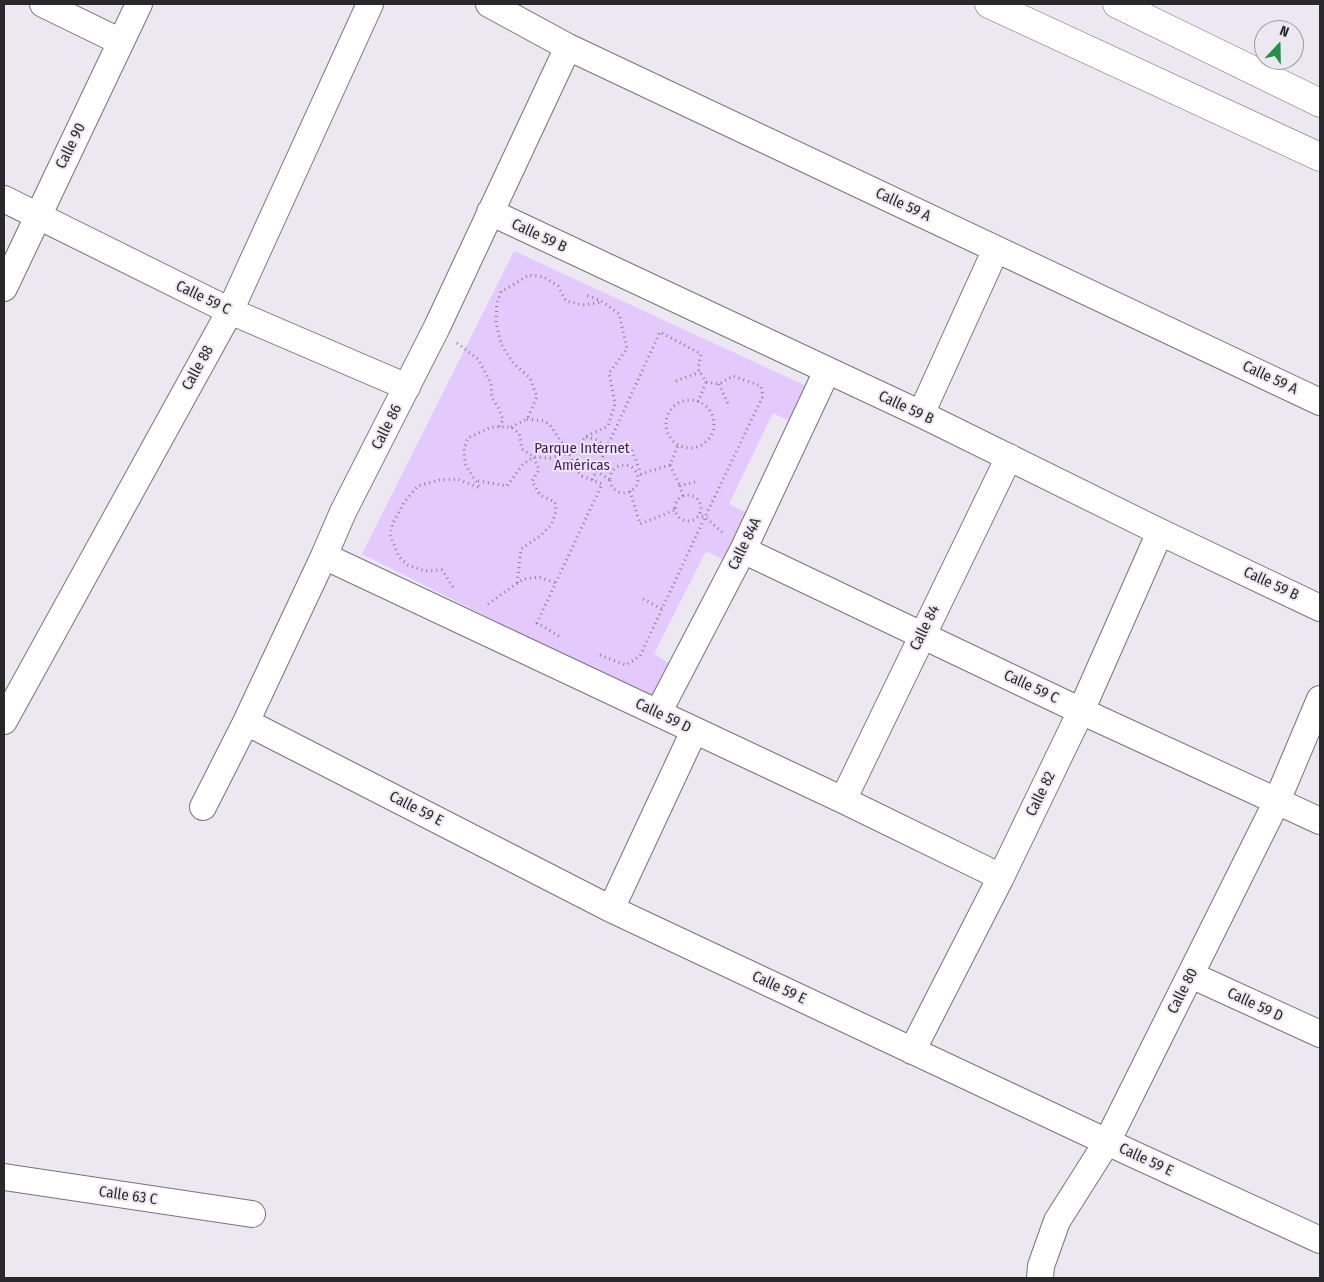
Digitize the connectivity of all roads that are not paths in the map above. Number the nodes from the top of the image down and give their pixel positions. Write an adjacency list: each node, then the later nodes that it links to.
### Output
1 (43, 4): 7 (street)
2 (139, 4): 7 (street, Calle 90)
3 (370, 4): 16 (street, Calle 88)
4 (489, 4): 8 (street, Calle 59 A)
5 (989, 4): 10 (main road)
6 (1117, 4): 9 (main road)
7 (121, 42): 13 (street, Calle 90)
8 (568, 47): 12 (street, Calle 86); 14 (street, Calle 59 A)
9 (1320, 103)
10 (1320, 157)
11 (4, 199): 13 (street, Calle 59 C)
12 (490, 212): 17 (street, Calle 59 B); 18 (street, Calle 86)
13 (38, 216): 15 (street, Calle 90); 16 (street, Calle 59 C)
14 (996, 249): 19 (street, Calle 59 A); 20 (street)
15 (4, 288)
16 (230, 311): 18 (street, Calle 59 C); 30 (street, Calle 88)
17 (827, 371): 20 (street, Calle 59 B); 23 (street, Calle 84A)
18 (407, 387): 24 (street, Calle 86)
19 (1320, 402)
20 (921, 414): 21 (street, Calle 59 B)
21 (1009, 457): 22 (street, Calle 59 B); 26 (street, Calle 84)
22 (1160, 532): 25 (street, Calle 59 B); 28 (street, Calle 82)
23 (743, 550): 26 (street, Calle 59 C); 29 (street, Calle 84A)
24 (324, 556): 29 (street, Calle 59 D); 31 (street, Calle 86)
25 (1320, 608)
26 (922, 635): 28 (street, Calle 59 C); 33 (street, Calle 84)
27 (1320, 699): 34 (street, Calle 80)
28 (1080, 711): 34 (street, Calle 59 C); 37 (street, Calle 82)
29 (658, 713): 32 (street, Calle 59 D)
30 (4, 721)
31 (246, 722): 35 (street, Calle 86); 38 (street, Calle 59 E)
32 (694, 731): 33 (street, Calle 59 D); 38 (street)
33 (843, 800): 37 (street, Calle 59 D)
34 (1277, 801): 36 (street, Calle 59 C); 39 (street, Calle 80)
35 (203, 807)
36 (1320, 821)
37 (1001, 877): 41 (street, Calle 82)
38 (611, 909): 41 (street, Calle 59 E)
39 (1190, 975): 40 (street, Calle 59 D); 42 (street, Calle 80)
40 (1320, 1034)
41 (912, 1051): 42 (street, Calle 59 E)
42 (1107, 1142): 45 (street, Calle 59 E); 46 (street, Calle 80)
43 (4, 1178): 44 (street, Calle 63 C)
44 (252, 1214)
45 (1320, 1240)
46 (1040, 1278)

